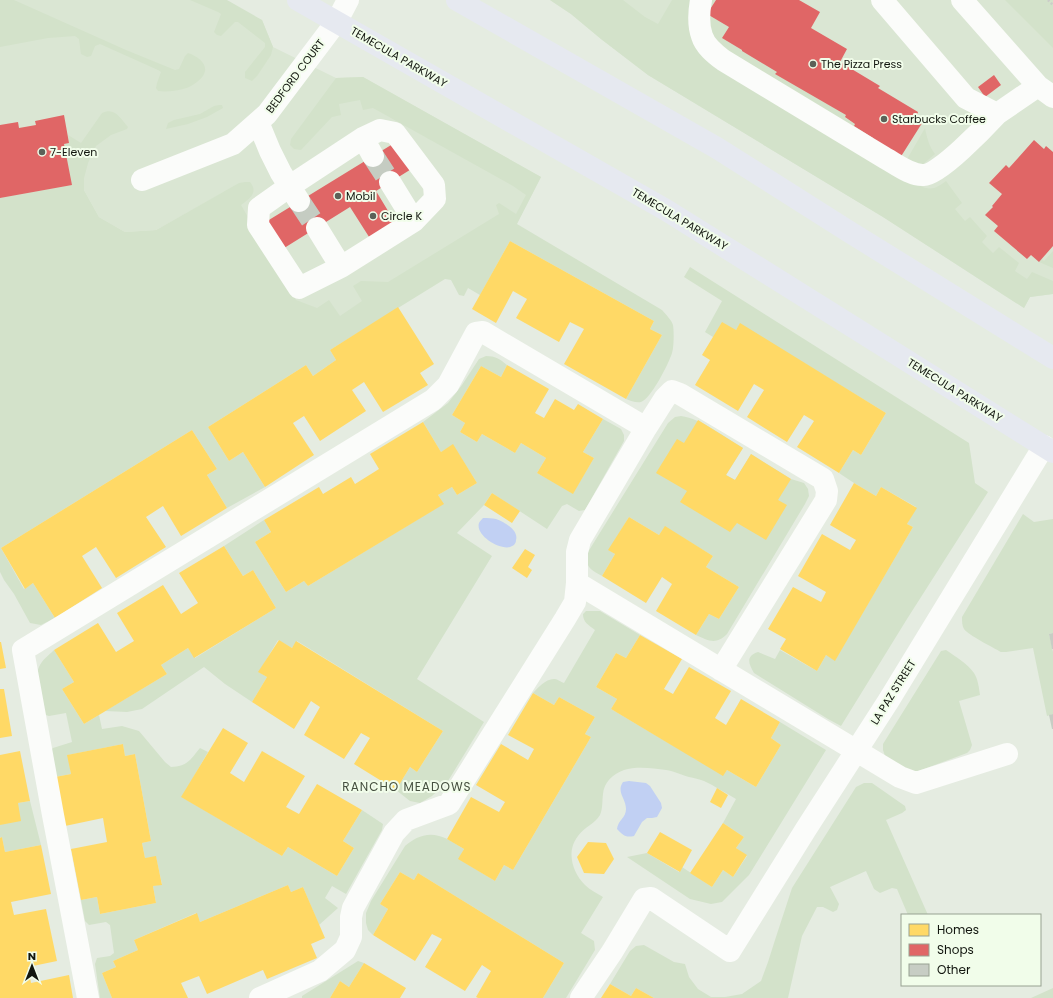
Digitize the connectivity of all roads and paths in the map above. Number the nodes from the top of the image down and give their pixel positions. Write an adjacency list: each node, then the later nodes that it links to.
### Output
1 (298, 0): 9 (main road, TEMECULA PARKWAY)
2 (348, 0): 9 (street, BEDFORD COURT)
3 (457, 0): 19 (main road)
4 (701, 0): 11 (street)
5 (882, 0): 11 (street)
6 (962, 0): 10 (street)
7 (1048, 0): 8 (path)
8 (1053, 5)
9 (337, 21): 12 (street, BEDFORD COURT); 21 (main road, TEMECULA PARKWAY)
10 (1046, 91): 11 (street)
11 (997, 114)
12 (258, 122): 13 (street, BEDFORD COURT); 15 (street)
13 (142, 180)
14 (390, 182): 16 (street)
15 (295, 194): 16 (street); 18 (street)
16 (414, 221): 18 (street)
17 (316, 228): 18 (street)
18 (341, 267)
19 (1053, 358)
20 (646, 428): 22 (street); 23 (street); 26 (street)
21 (1050, 443): 24 (street, LA PAZ STREET)
22 (577, 583): 23 (street); 27 (street)
23 (721, 670): 24 (street)
24 (857, 751): 25 (street); 28 (street, LA PAZ STREET)
25 (1007, 754)
26 (88, 998)
27 (260, 998)
28 (581, 998)

